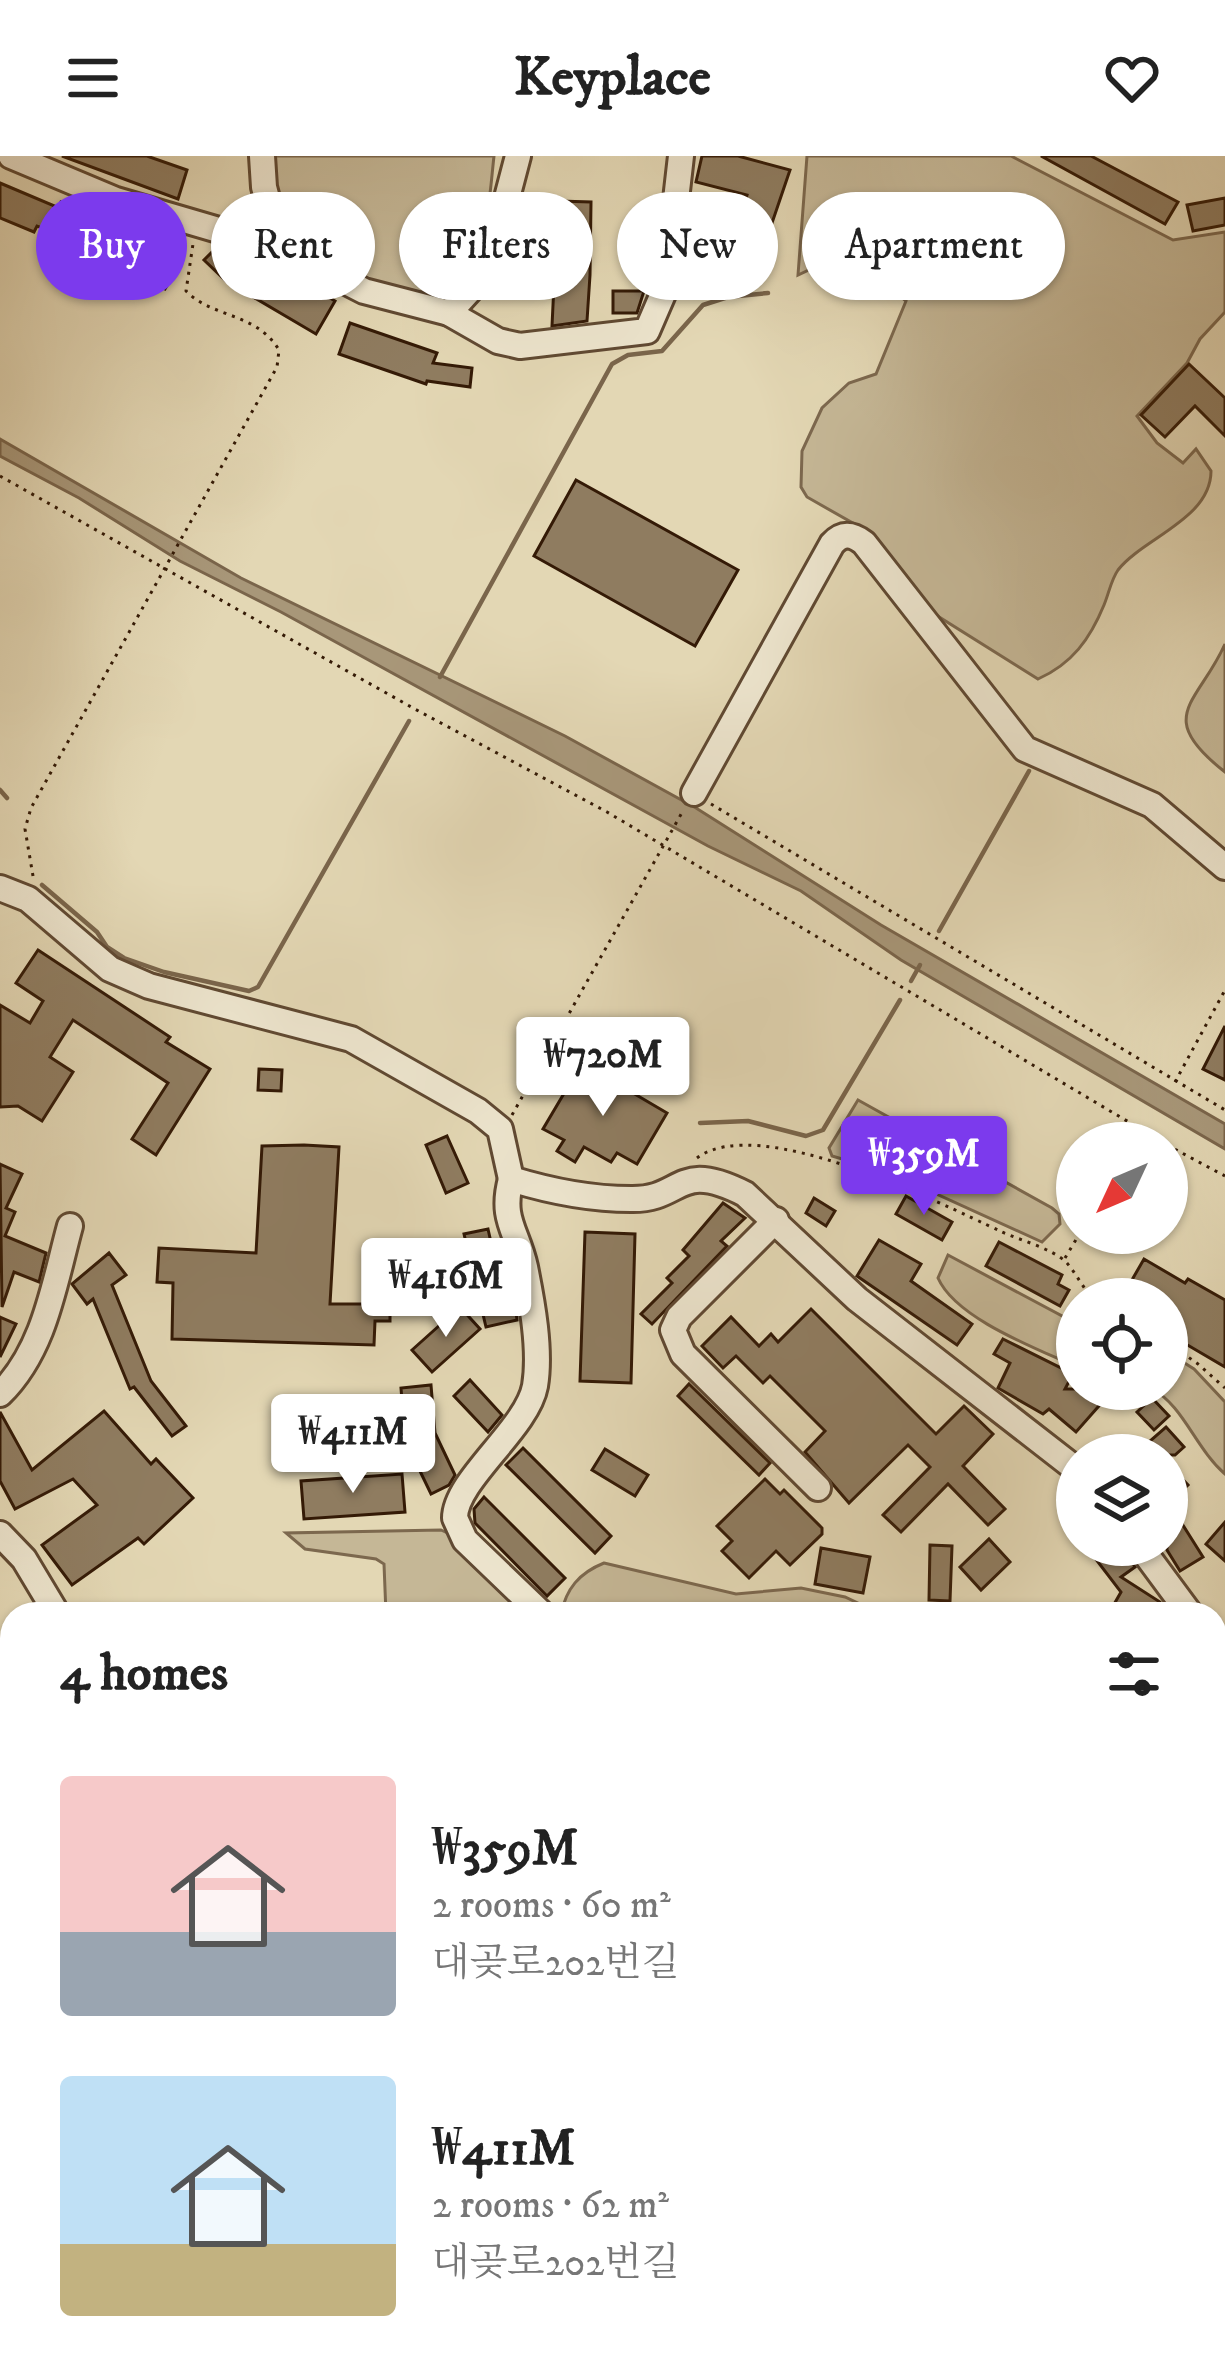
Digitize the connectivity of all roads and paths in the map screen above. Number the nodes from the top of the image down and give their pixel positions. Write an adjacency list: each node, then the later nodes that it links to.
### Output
1 (10, 156): 6 (street)
2 (262, 156): 5 (street)
3 (518, 156): 9 (street)
4 (681, 156): 9 (street)
5 (264, 192)
6 (198, 225): 7 (street); 11 (path)
7 (211, 229)
8 (375, 294): 9 (street)
9 (449, 314)
10 (0, 476): 11 (path)
11 (166, 571): 13 (path); 16 (path)
12 (694, 793): 13 (path); 14 (street); 18 (path)
13 (663, 845): 20 (path); 21 (path)
14 (1225, 867)
15 (0, 888): 16 (street)
16 (28, 899): 21 (street)
17 (1225, 990): 18 (path)
18 (1175, 1082): 19 (path)
19 (1225, 1110)
20 (1127, 1122)
21 (500, 1129): 24 (street)
22 (1188, 1156): 23 (path)
23 (1225, 1176)
24 (511, 1179): 25 (street); 39 (street)
25 (677, 1183): 26 (street); 29 (path)
26 (776, 1220): 34 (street); 35 (street)
27 (70, 1226): 33 (street)
28 (1068, 1254): 29 (path)
29 (1064, 1260): 30 (path)
30 (1078, 1278)
31 (1188, 1357): 32 (path)
32 (1225, 1388)
33 (0, 1394)
34 (1056, 1454)
35 (818, 1488)
36 (0, 1534): 38 (street)
37 (1154, 1566): 40 (street)
38 (50, 1602)
39 (529, 1602)
40 (1181, 1602)

